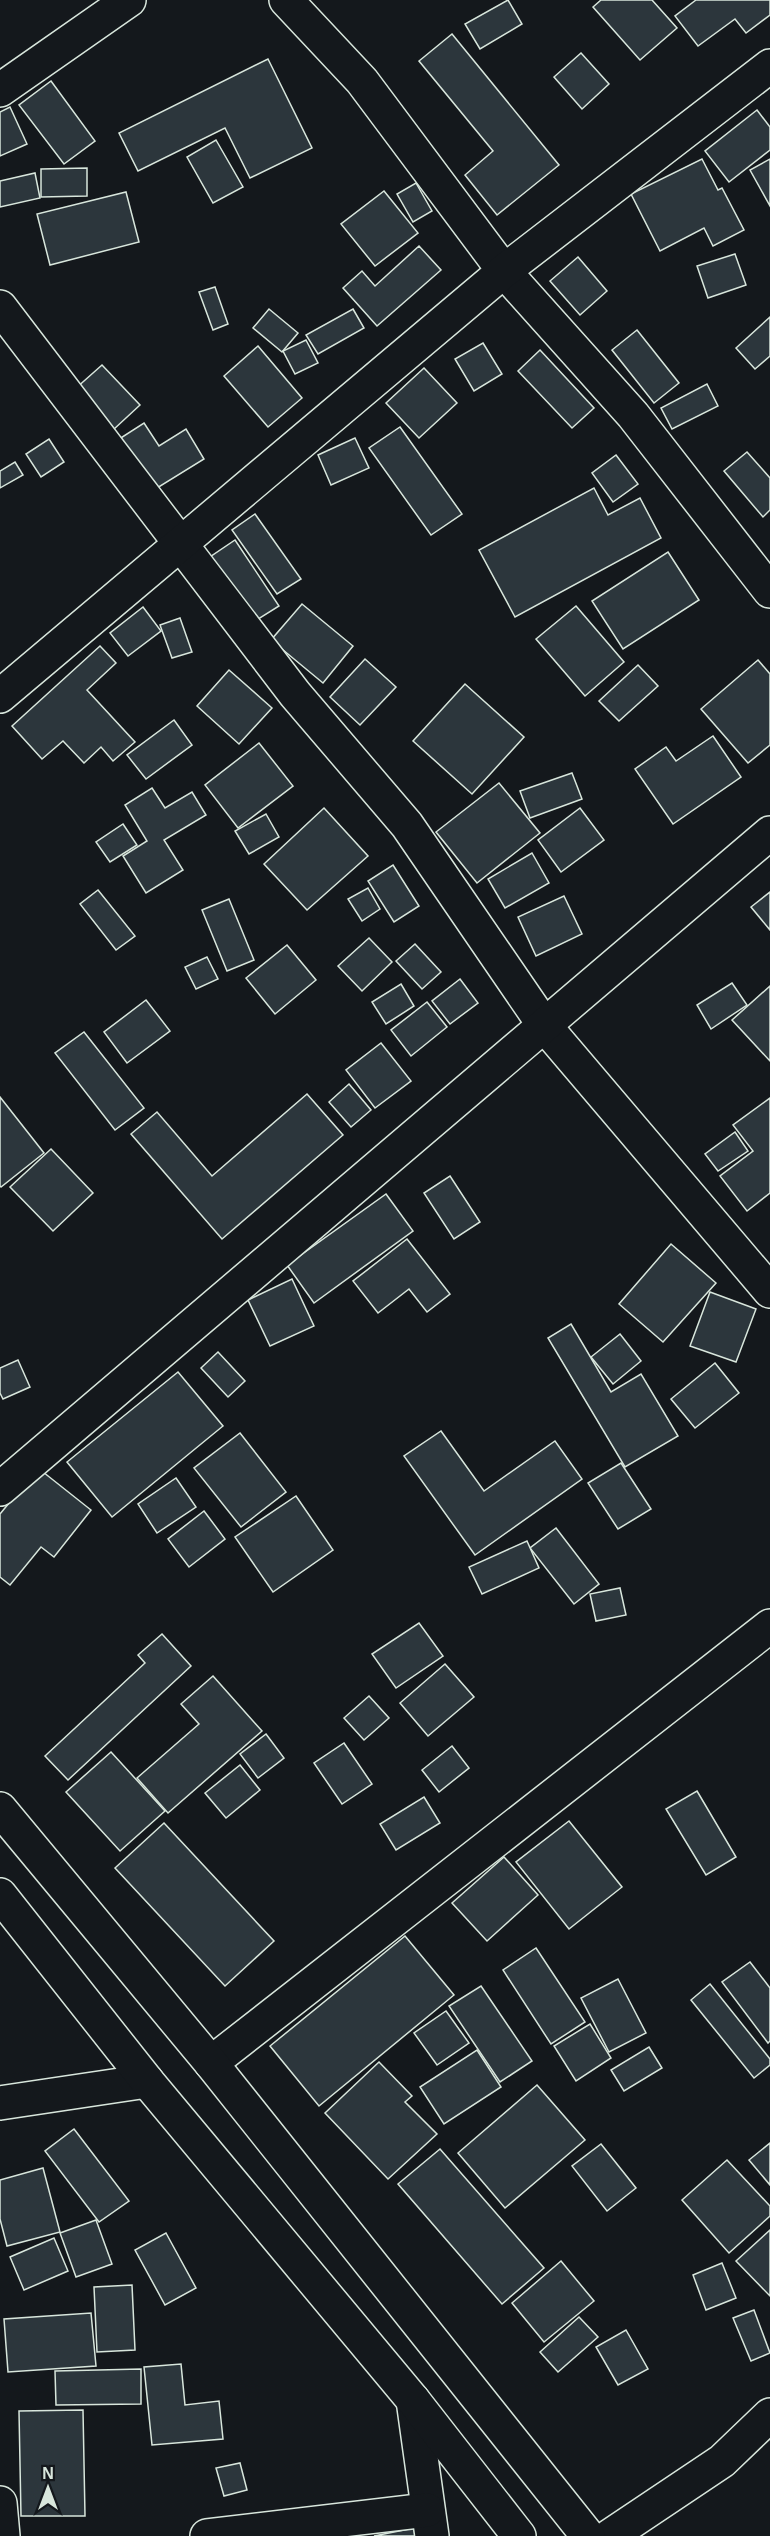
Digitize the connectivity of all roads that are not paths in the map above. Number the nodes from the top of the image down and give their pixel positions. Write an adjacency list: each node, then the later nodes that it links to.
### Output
1 (129, 0): 4 (street)
2 (286, 0): 5 (street)
3 (770, 66): 5 (street)
4 (0, 90)
5 (504, 271): 7 (street); 8 (street)
6 (0, 307): 7 (street)
7 (179, 544): 9 (street); 11 (street)
8 (770, 591)
9 (0, 696)
10 (770, 833): 11 (street)
11 (544, 1026): 12 (street); 13 (street)
12 (770, 1291)
13 (0, 1489)
14 (770, 1626): 17 (street)
15 (0, 1809): 17 (street)
16 (0, 1895): 18 (street)
17 (211, 2063): 27 (street)
18 (147, 2080): 19 (street); 20 (street)
19 (0, 2103)
20 (413, 2400): 23 (street); 26 (street)
21 (770, 2415): 28 (street)
22 (0, 2503): 24 (street)
23 (430, 2523): 25 (street)
24 (3, 2536)
25 (207, 2536)
26 (519, 2536)
27 (588, 2536)
28 (610, 2536)

